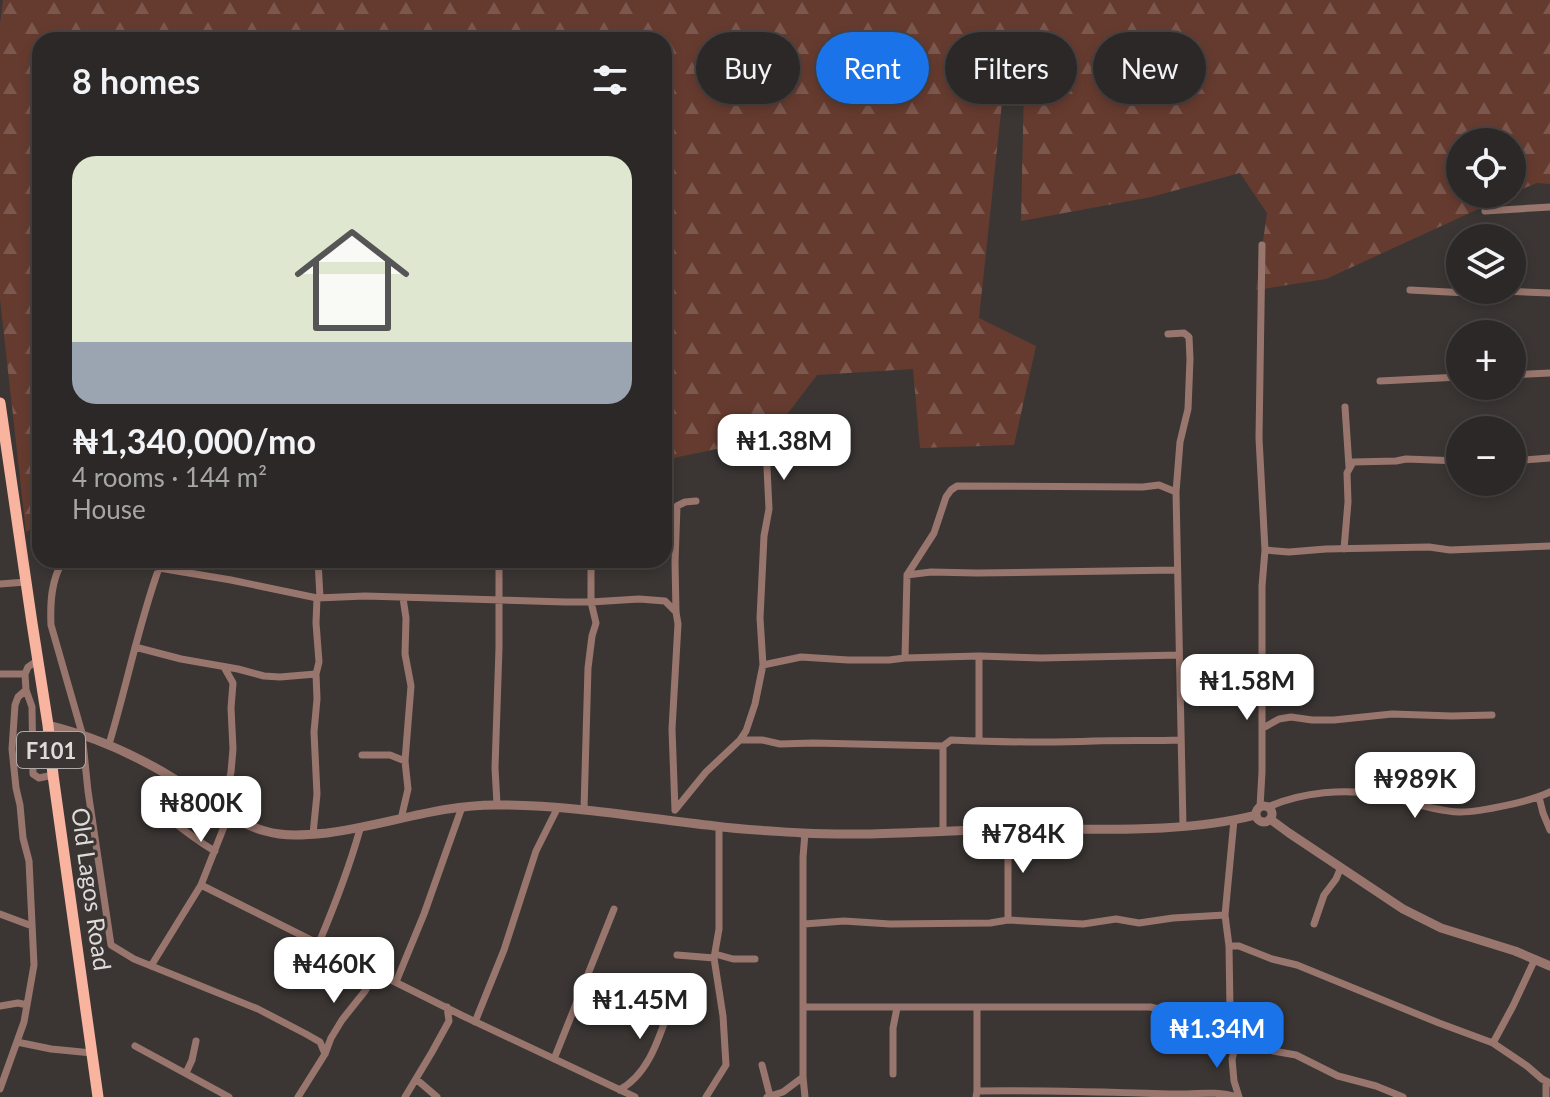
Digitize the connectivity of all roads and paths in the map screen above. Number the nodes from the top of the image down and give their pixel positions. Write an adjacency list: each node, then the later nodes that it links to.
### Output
1 (1550, 207): 2 (street)
2 (1485, 211)
3 (1262, 245): 22 (street)
4 (1410, 290): 5 (street)
5 (1550, 293)
6 (1168, 334): 18 (street)
7 (1550, 373): 8 (street)
8 (1526, 374)
9 (1446, 378): 10 (street)
10 (1380, 381)
11 (0, 403): 30 (main road, Old Lagos Road / F101)
12 (1345, 407): 17 (street)
13 (766, 447): 42 (street)
14 (1550, 458): 15 (street)
15 (1526, 460)
16 (1446, 461): 17 (street)
17 (1349, 467): 21 (street)
18 (1176, 492): 28 (street); 29 (street)
19 (696, 501): 36 (street)
20 (1550, 546): 21 (street)
21 (1344, 549): 22 (street)
22 (1265, 550): 50 (street)
23 (59, 568): 51 (street)
24 (159, 568): 32 (street); 37 (street)
25 (318, 568): 32 (street)
26 (499, 568): 34 (street)
27 (591, 568): 35 (street)
28 (1177, 570): 29 (street); 38 (street)
29 (907, 575): 40 (street)
30 (26, 582): 31 (street); 41 (main road, Old Lagos Road / F101)
31 (0, 584)
32 (318, 598): 33 (street); 46 (street)
33 (403, 598): 34 (street); 60 (street)
34 (497, 600): 35 (street); 65 (street)
35 (591, 602): 36 (street); 68 (street)
36 (676, 612): 71 (street)
37 (135, 647): 43 (street); 55 (street)
38 (1179, 655): 39 (street); 53 (street)
39 (979, 656): 40 (street); 54 (street)
40 (905, 658): 42 (street)
41 (38, 660): 45 (street); 49 (main road, Old Lagos Road / F101)
42 (763, 665): 52 (street)
43 (224, 667): 46 (street); 70 (street)
44 (0, 674): 45 (street)
45 (25, 674): 47 (street)
46 (316, 674): 81 (street)
47 (26, 690): 58 (street); 59 (street)
48 (1492, 715): 50 (street)
49 (48, 725): 51 (street); 61 (main road, Old Lagos Road / F101)
50 (1263, 728): 69 (street)
51 (82, 733): 55 (street); 98 (street)
52 (740, 740): 56 (street); 71 (street)
53 (1181, 740): 54 (street); 74 (street)
54 (979, 741): 56 (street)
55 (109, 744): 70 (street)
56 (943, 746): 79 (street)
57 (362, 755): 60 (street)
58 (32, 757): 59 (street); 61 (street)
59 (14, 760): 91 (street)
60 (405, 761): 72 (street)
61 (53, 775): 122 (main road, Old Lagos Road / F101)
62 (1550, 792): 63 (street)
63 (1539, 797): 69 (street); 78 (street)
64 (148, 804): 82 (street)
65 (497, 804): 66 (street); 67 (street)
66 (462, 807): 72 (street); 101 (street)
67 (558, 807): 68 (street); 114 (street)
68 (584, 809): 71 (street)
69 (1261, 810): 73 (street); 83 (street)
70 (226, 812): 81 (street); 82 (street)
71 (674, 815): 75 (street)
72 (401, 819): 76 (street)
73 (1234, 820): 74 (street); 87 (street)
74 (1183, 826): 77 (street)
75 (719, 827): 80 (street); 95 (street)
76 (360, 829): 81 (street); 92 (street)
77 (1008, 829): 79 (street); 88 (street)
78 (1550, 830)
79 (943, 832): 80 (street)
80 (805, 833): 89 (street)
81 (313, 834)
82 (215, 851): 84 (street)
83 (1341, 867): 90 (street); 97 (street)
84 (201, 885): 92 (street); 98 (street)
85 (614, 909): 124 (street)
86 (0, 914): 91 (street)
87 (1225, 915): 88 (street); 93 (street)
88 (1008, 920): 89 (street)
89 (804, 924): 108 (street)
90 (1314, 924)
91 (32, 926): 102 (street)
92 (318, 945): 100 (street)
93 (1229, 946): 111 (street); 120 (street)
94 (677, 955): 95 (street)
95 (715, 956): 96 (street); 141 (street)
96 (755, 959)
97 (1535, 959): 99 (street); 120 (street)
98 (151, 966): 119 (street)
99 (1550, 966)
100 (375, 972): 101 (street); 116 (street)
101 (396, 982): 107 (street)
102 (29, 991): 103 (street); 105 (street)
103 (9, 1004): 105 (street); 106 (street)
104 (671, 1004): 132 (street)
105 (27, 1005): 118 (street)
106 (0, 1006)
107 (447, 1007): 112 (street); 113 (street)
108 (803, 1007): 109 (street); 128 (street)
109 (897, 1008): 110 (street); 127 (street)
110 (977, 1008): 111 (street); 133 (street)
111 (1230, 1009): 115 (street)
112 (461, 1015): 113 (street); 114 (street)
113 (449, 1021): 129 (street)
114 (475, 1022): 124 (street)
115 (1236, 1032): 143 (street); 144 (street)
116 (331, 1038): 119 (street); 123 (street)
117 (196, 1041): 126 (street)
118 (17, 1042): 122 (street); 131 (street)
119 (320, 1042): 123 (street)
120 (1493, 1043): 130 (street)
121 (135, 1046): 126 (street)
122 (92, 1053): 135 (main road, Old Lagos Road / F101)
123 (325, 1054): 137 (street)
124 (554, 1059): 132 (street)
125 (762, 1065): 134 (street)
126 (186, 1073): 136 (street)
127 (893, 1074)
128 (803, 1077): 134 (street); 142 (street)
129 (416, 1079): 138 (street); 139 (street)
130 (1548, 1082): 145 (street)
131 (0, 1089)
132 (617, 1092): 140 (street)
133 (977, 1094): 143 (street)
134 (772, 1096)
135 (98, 1097)
136 (229, 1097)
137 (298, 1097)
138 (405, 1097)
139 (437, 1097)
140 (635, 1097)
141 (706, 1097)
142 (805, 1097)
143 (1238, 1097)
144 (1403, 1097)
145 (1546, 1097)

